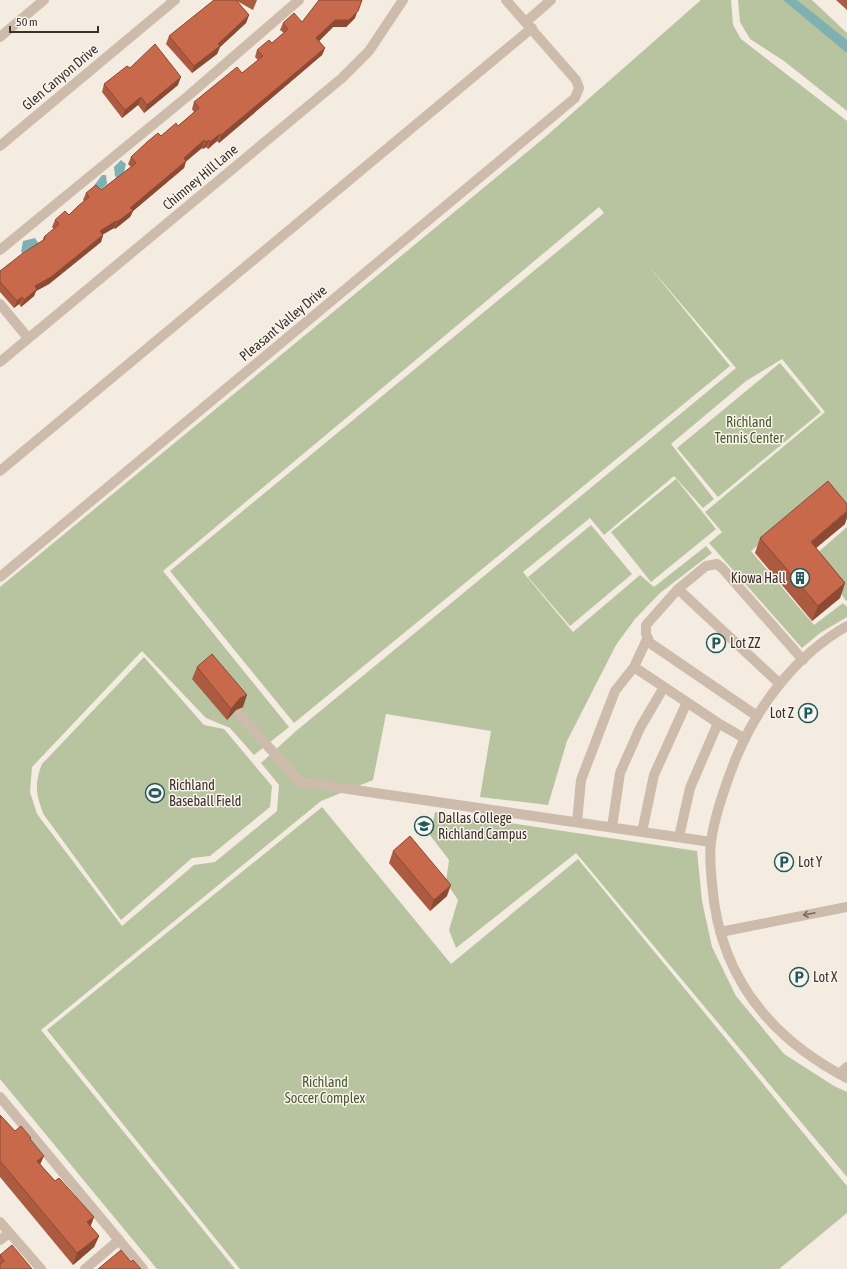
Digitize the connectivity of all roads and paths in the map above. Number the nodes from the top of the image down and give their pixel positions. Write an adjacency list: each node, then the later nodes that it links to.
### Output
1 (44, 0): 8 (street)
2 (176, 0): 9 (street, Glen Canyon Drive)
3 (299, 0): 10 (street)
4 (403, 0): 12 (street, Chimney Hill Lane)
5 (506, 0): 7 (street)
6 (551, 0): 7 (street)
7 (529, 24): 14 (street); 15 (street, Pleasant Valley Drive)
8 (0, 37)
9 (0, 146)
10 (0, 250)
11 (0, 304): 12 (street)
12 (28, 338): 13 (street, Chimney Hill Lane)
13 (0, 362)
14 (0, 471)
15 (0, 577)
16 (678, 589): 18 (street); 19 (street); 21 (street)
17 (847, 626): 19 (street)
18 (647, 639): 20 (street); 25 (street)
19 (803, 660): 21 (street)
20 (634, 667): 22 (street); 28 (street)
21 (780, 684): 25 (street)
22 (664, 687): 23 (street); 29 (street)
23 (687, 702): 26 (street); 30 (street)
24 (240, 715): 28 (street)
25 (757, 716): 27 (street)
26 (718, 723): 27 (street); 31 (street)
27 (744, 738): 32 (street)
28 (577, 822): 29 (street)
29 (612, 827): 30 (street)
30 (642, 832): 31 (street)
31 (679, 837): 32 (street)
32 (711, 842): 34 (street)
33 (847, 907): 34 (street, one-way to 34)
34 (720, 932): 36 (street)
35 (847, 1067): 36 (street)
36 (843, 1076)
37 (0, 1097): 41 (street)
38 (0, 1222): 39 (street)
39 (9, 1233): 40 (street); 42 (street)
40 (0, 1240)
41 (119, 1240): 43 (street); 44 (street)
42 (41, 1269)
43 (85, 1269)
44 (143, 1269)

